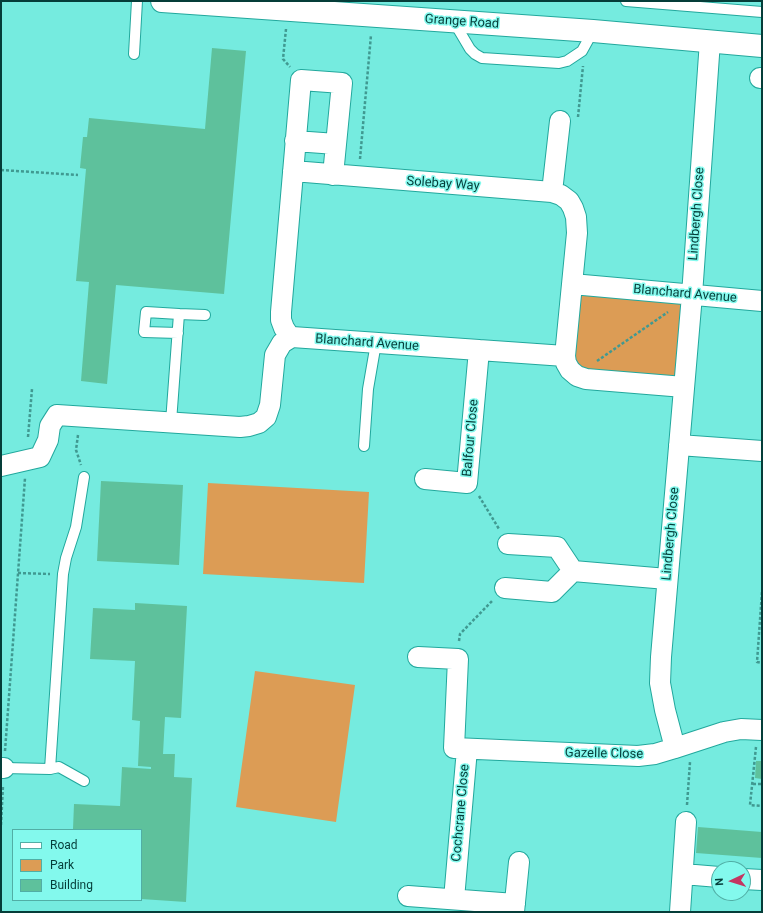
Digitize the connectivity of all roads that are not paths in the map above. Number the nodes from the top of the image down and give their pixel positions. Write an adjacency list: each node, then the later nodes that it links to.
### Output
1 (137, 1): 9 (lane)
2 (162, 1): 5 (street, Grange Road)
3 (626, 1): 4 (lane)
4 (762, 12)
5 (454, 22): 6 (street, Grange Road); 6 (lane)
6 (594, 31): 7 (street, Grange Road)
7 (710, 41): 8 (street, Grange Road); 17 (street, Lindbergh Close)
8 (762, 46)
9 (134, 54)
10 (560, 121): 15 (street)
11 (295, 140): 12 (street); 12 (street); 13 (street)
12 (336, 144): 14 (street)
13 (293, 171): 14 (street, Solebay Way); 22 (street)
14 (333, 175): 15 (street, Solebay Way)
15 (552, 192): 16 (street, Solebay Way)
16 (572, 284): 17 (street, Blanchard Avenue); 25 (street)
17 (692, 295): 18 (street, Blanchard Avenue); 26 (street, Lindbergh Close)
18 (762, 301)
19 (179, 314): 20 (lane); 21 (lane); 21 (lane)
20 (205, 315)
21 (178, 333): 27 (lane)
22 (292, 337): 23 (street, Blanchard Avenue); 27 (street)
23 (376, 344): 24 (street, Blanchard Avenue); 29 (lane)
24 (479, 350): 25 (street, Blanchard Avenue); 33 (street, Balfour Close)
25 (565, 356): 26 (street)
26 (684, 387): 28 (street, Lindbergh Close)
27 (171, 422): 31 (street)
28 (679, 445): 30 (street); 36 (street, Lindbergh Close)
29 (364, 446)
30 (762, 451)
31 (1, 466)
32 (84, 477): 43 (lane)
33 (425, 479)
34 (508, 544): 35 (street)
35 (573, 571): 36 (street); 37 (street)
36 (667, 579): 40 (street, Lindbergh Close)
37 (505, 588)
38 (418, 657): 41 (street, Cochcrane Close)
39 (760, 730): 40 (street, Gazelle Close)
40 (683, 746): 41 (street, Gazelle Close)
41 (467, 749): 52 (street, Cochcrane Close)
42 (2, 768): 43 (lane)
43 (50, 769): 44 (lane)
44 (84, 782)
45 (686, 822): 47 (street)
46 (519, 862): 53 (street)
47 (683, 874): 48 (street); 54 (street)
48 (711, 876)
49 (751, 879): 50 (street)
50 (762, 880)
51 (408, 896): 52 (street)
52 (454, 899): 53 (street)
53 (515, 908)
54 (680, 912)

